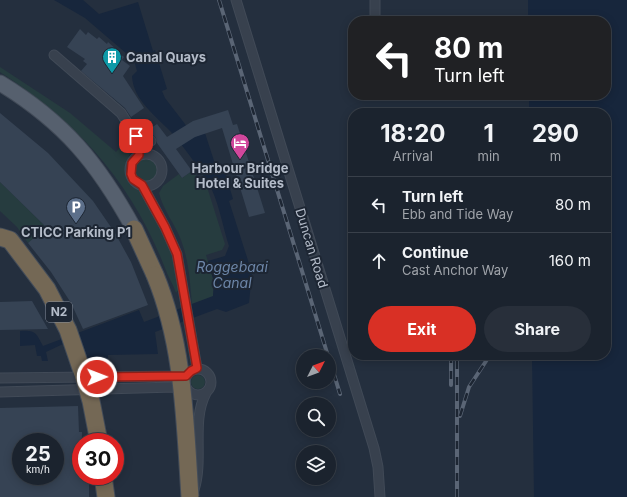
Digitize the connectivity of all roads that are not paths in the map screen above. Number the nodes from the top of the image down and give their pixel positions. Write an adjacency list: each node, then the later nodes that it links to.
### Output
1 (236, 0): 26 (street, Duncan Road)
2 (375, 0): 3 (street)
3 (375, 16)
4 (54, 55): 6 (street)
5 (0, 83): 13 (main road)
6 (129, 125): 7 (street); 8 (street)
7 (151, 140): 8 (street); 9 (street)
8 (140, 155): 9 (street); 11 (street)
9 (154, 156): 10 (street)
10 (156, 182): 11 (street); 12 (street)
11 (142, 185): 12 (street)
12 (158, 214): 15 (street)
13 (134, 229): 25 (highway, bridge)
14 (6, 237): 22 (highway, N2, bridge)
15 (197, 368): 16 (street); 19 (street)
16 (186, 376): 17 (street); 20 (street)
17 (0, 378)
18 (0, 392): 20 (street)
19 (206, 393): 20 (street); 21 (street)
20 (192, 394): 21 (street)
21 (200, 415): 25 (street)
22 (96, 433)
23 (104, 485): 24 (highway)
24 (106, 497)
25 (191, 497)
26 (380, 497)

